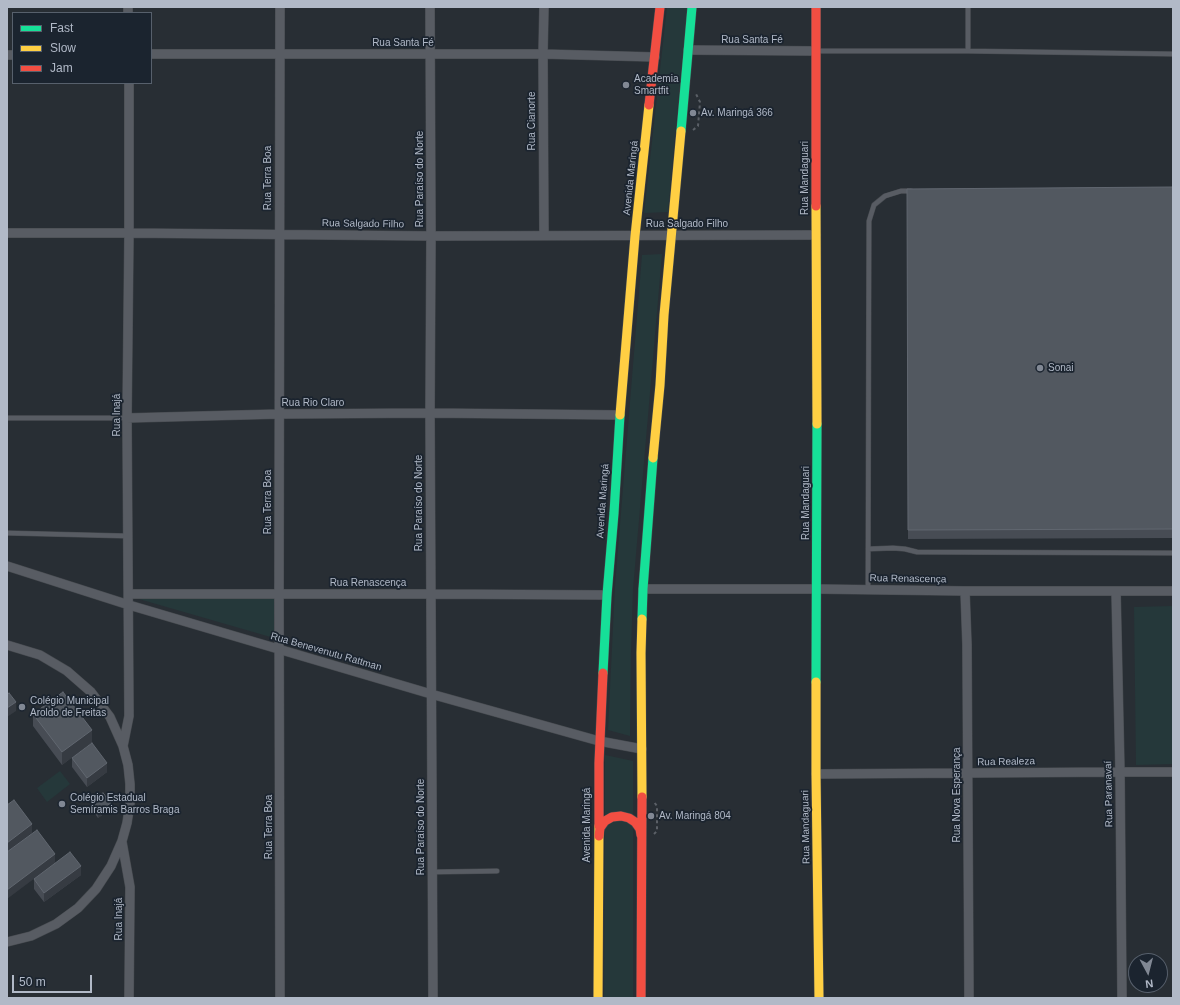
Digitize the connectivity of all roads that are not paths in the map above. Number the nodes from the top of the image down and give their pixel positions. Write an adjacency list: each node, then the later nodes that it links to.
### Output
1 (280, 7): 11 (street, Rua Terra Boa)
2 (430, 7): 13 (street, Rua Paraíso do Norte)
3 (544, 7): 14 (street, Rua Cianorte)
4 (660, 7): 16 (main road, Avenida Maringá)
5 (692, 7): 8 (main road)
6 (816, 7): 10 (main road, Rua Mandaguari)
7 (968, 7): 9 (lane)
8 (688, 50): 10 (street, Rua Santa Fé); 23 (main road)
9 (968, 50): 10 (lane); 15 (lane)
10 (816, 51): 24 (main road, Rua Mandaguari)
11 (280, 53): 12 (street, Rua Santa Fé); 13 (street, Rua Santa Fé); 21 (street, Rua Terra Boa)
12 (152, 54)
13 (430, 54): 14 (street, Rua Santa Fé); 25 (street, Rua Paraíso do Norte)
14 (543, 54): 16 (street, Rua Santa Fé); 22 (street, Rua Cianorte)
15 (1173, 54)
16 (655, 57): 26 (main road, Avenida Maringá)
17 (129, 84): 19 (street, Rua Inajá)
18 (916, 191): 34 (lane)
19 (129, 233): 20 (street, Rua Salgado Filho); 21 (street, Rua Salgado Filho); 31 (street, Rua Inajá)
20 (7, 234)
21 (279, 234): 25 (street, Rua Salgado Filho); 28 (street, Rua Terra Boa)
22 (544, 235): 25 (street, Rua Salgado Filho); 26 (street, Rua Salgado Filho)
23 (671, 235): 24 (street, Rua Salgado Filho); 26 (street, Rua Salgado Filho); 37 (main road)
24 (816, 235): 38 (main road, Rua Mandaguari)
25 (431, 236): 27 (street, Rua Paraíso do Norte)
26 (635, 236): 29 (main road, Avenida Maringá)
27 (430, 413): 28 (street, Rua Rio Claro); 29 (street, Rua Rio Claro); 44 (street, Rua Paraíso do Norte)
28 (279, 414): 31 (street, Rua Rio Claro); 45 (street, Rua Terra Boa)
29 (620, 415): 46 (main road, Avenida Maringá)
30 (7, 418): 31 (lane, Rua Rio Claro)
31 (127, 418): 33 (street, Rua Inajá)
32 (7, 533): 33 (lane)
33 (128, 536): 43 (street, Rua Inajá)
34 (868, 549): 35 (lane); 39 (lane)
35 (1173, 553)
36 (7, 566): 47 (street, Rua Benevenutu Rattman)
37 (643, 589): 38 (street, Rua Renascença); 53 (main road)
38 (817, 589): 39 (street, Rua Renascença); 56 (main road, Rua Mandaguari)
39 (868, 590): 40 (street, Rua Renascença)
40 (965, 591): 41 (street, Rua Renascença); 57 (street, Rua Nova Esperança)
41 (1116, 591): 42 (street, Rua Renascença); 54 (street, Rua Paranavaí)
42 (1173, 591)
43 (129, 594): 45 (street, Rua Renascença); 47 (street, Rua Inajá)
44 (431, 594): 45 (street, Rua Renascença); 46 (street, Rua Renascença); 50 (street, Rua Paraíso do Norte)
45 (279, 595): 49 (street, Rua Terra Boa)
46 (607, 595): 51 (main road, Avenida Maringá)
47 (129, 606): 49 (street, Rua Benevenutu Rattman); 52 (street, Rua Inajá)
48 (7, 645): 52 (street)
49 (279, 650): 50 (street, Rua Benevenutu Rattman); 65 (street, Rua Terra Boa)
50 (431, 694): 51 (street, Rua Benevenutu Rattman); 62 (street, Rua Paraíso do Norte)
51 (599, 741): 53 (street, Rua Benevenutu Rattman); 58 (main road, Avenida Maringá)
52 (123, 746): 60 (street)
53 (642, 749): 59 (main road)
54 (1120, 772): 55 (street, Rua Realeza); 57 (street, Rua Realeza); 71 (street, Rua Paranavaí)
55 (1173, 772)
56 (816, 774): 57 (street, Rua Realeza); 69 (main road, Rua Mandaguari)
57 (968, 774): 70 (street, Rua Nova Esperança)
58 (598, 836): 59 (main road); 67 (main road, Avenida Maringá)
59 (646, 838): 68 (main road)
60 (122, 841): 63 (street); 64 (street, Rua Inajá)
61 (497, 871): 62 (lane)
62 (432, 872): 66 (street, Rua Paraíso do Norte)
63 (7, 942)
64 (129, 998)
65 (280, 998)
66 (432, 998)
67 (598, 998)
68 (641, 998)
69 (819, 998)
70 (968, 998)
71 (1122, 998)

